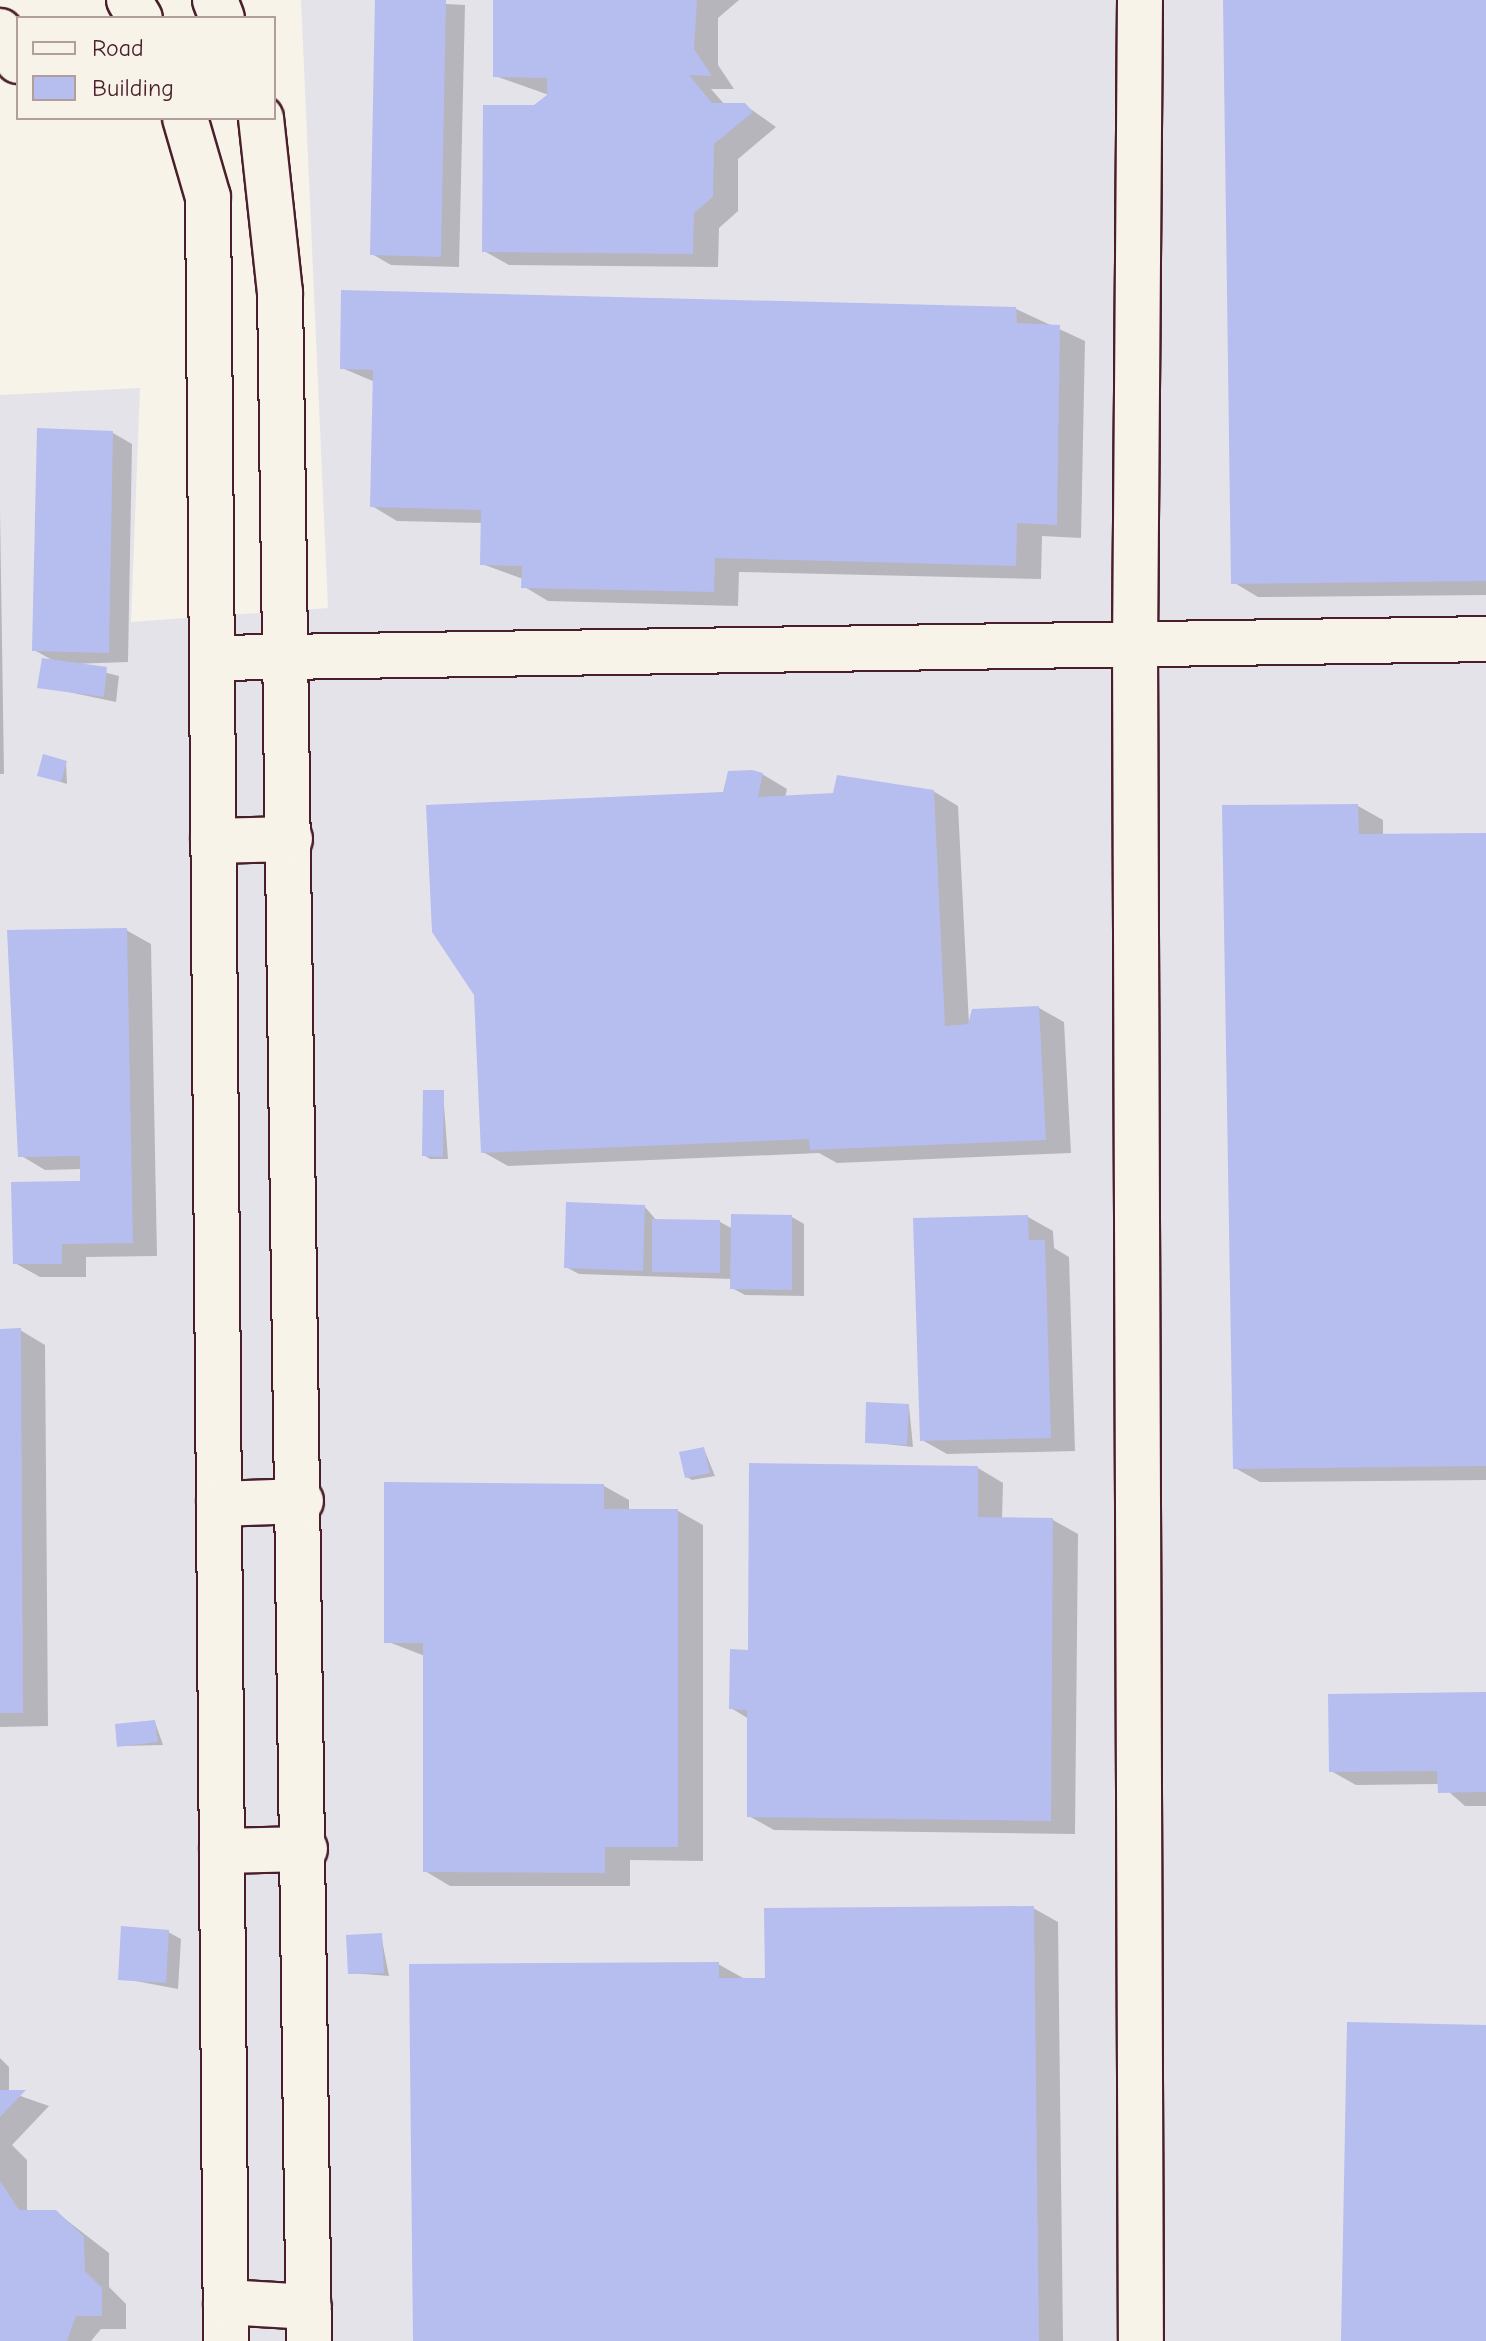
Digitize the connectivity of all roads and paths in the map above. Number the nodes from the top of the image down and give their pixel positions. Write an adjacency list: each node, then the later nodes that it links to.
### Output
1 (1140, 0): 7 (street)
2 (0, 31): 3 (street)
3 (16, 58)
4 (186, 120): 9 (street)
5 (261, 120): 8 (street)
6 (1486, 639): 7 (street)
7 (1135, 644): 8 (street); 18 (street)
8 (287, 657): 9 (street); 10 (street)
9 (212, 658): 11 (street)
10 (290, 839): 11 (street); 12 (street)
11 (213, 841): 13 (street)
12 (301, 1501): 13 (street); 14 (street)
13 (219, 1504): 15 (street)
14 (305, 1849): 15 (street); 17 (street)
15 (222, 1851): 16 (street)
16 (226, 2322): 17 (street)
17 (309, 2324)
18 (1141, 2341)

